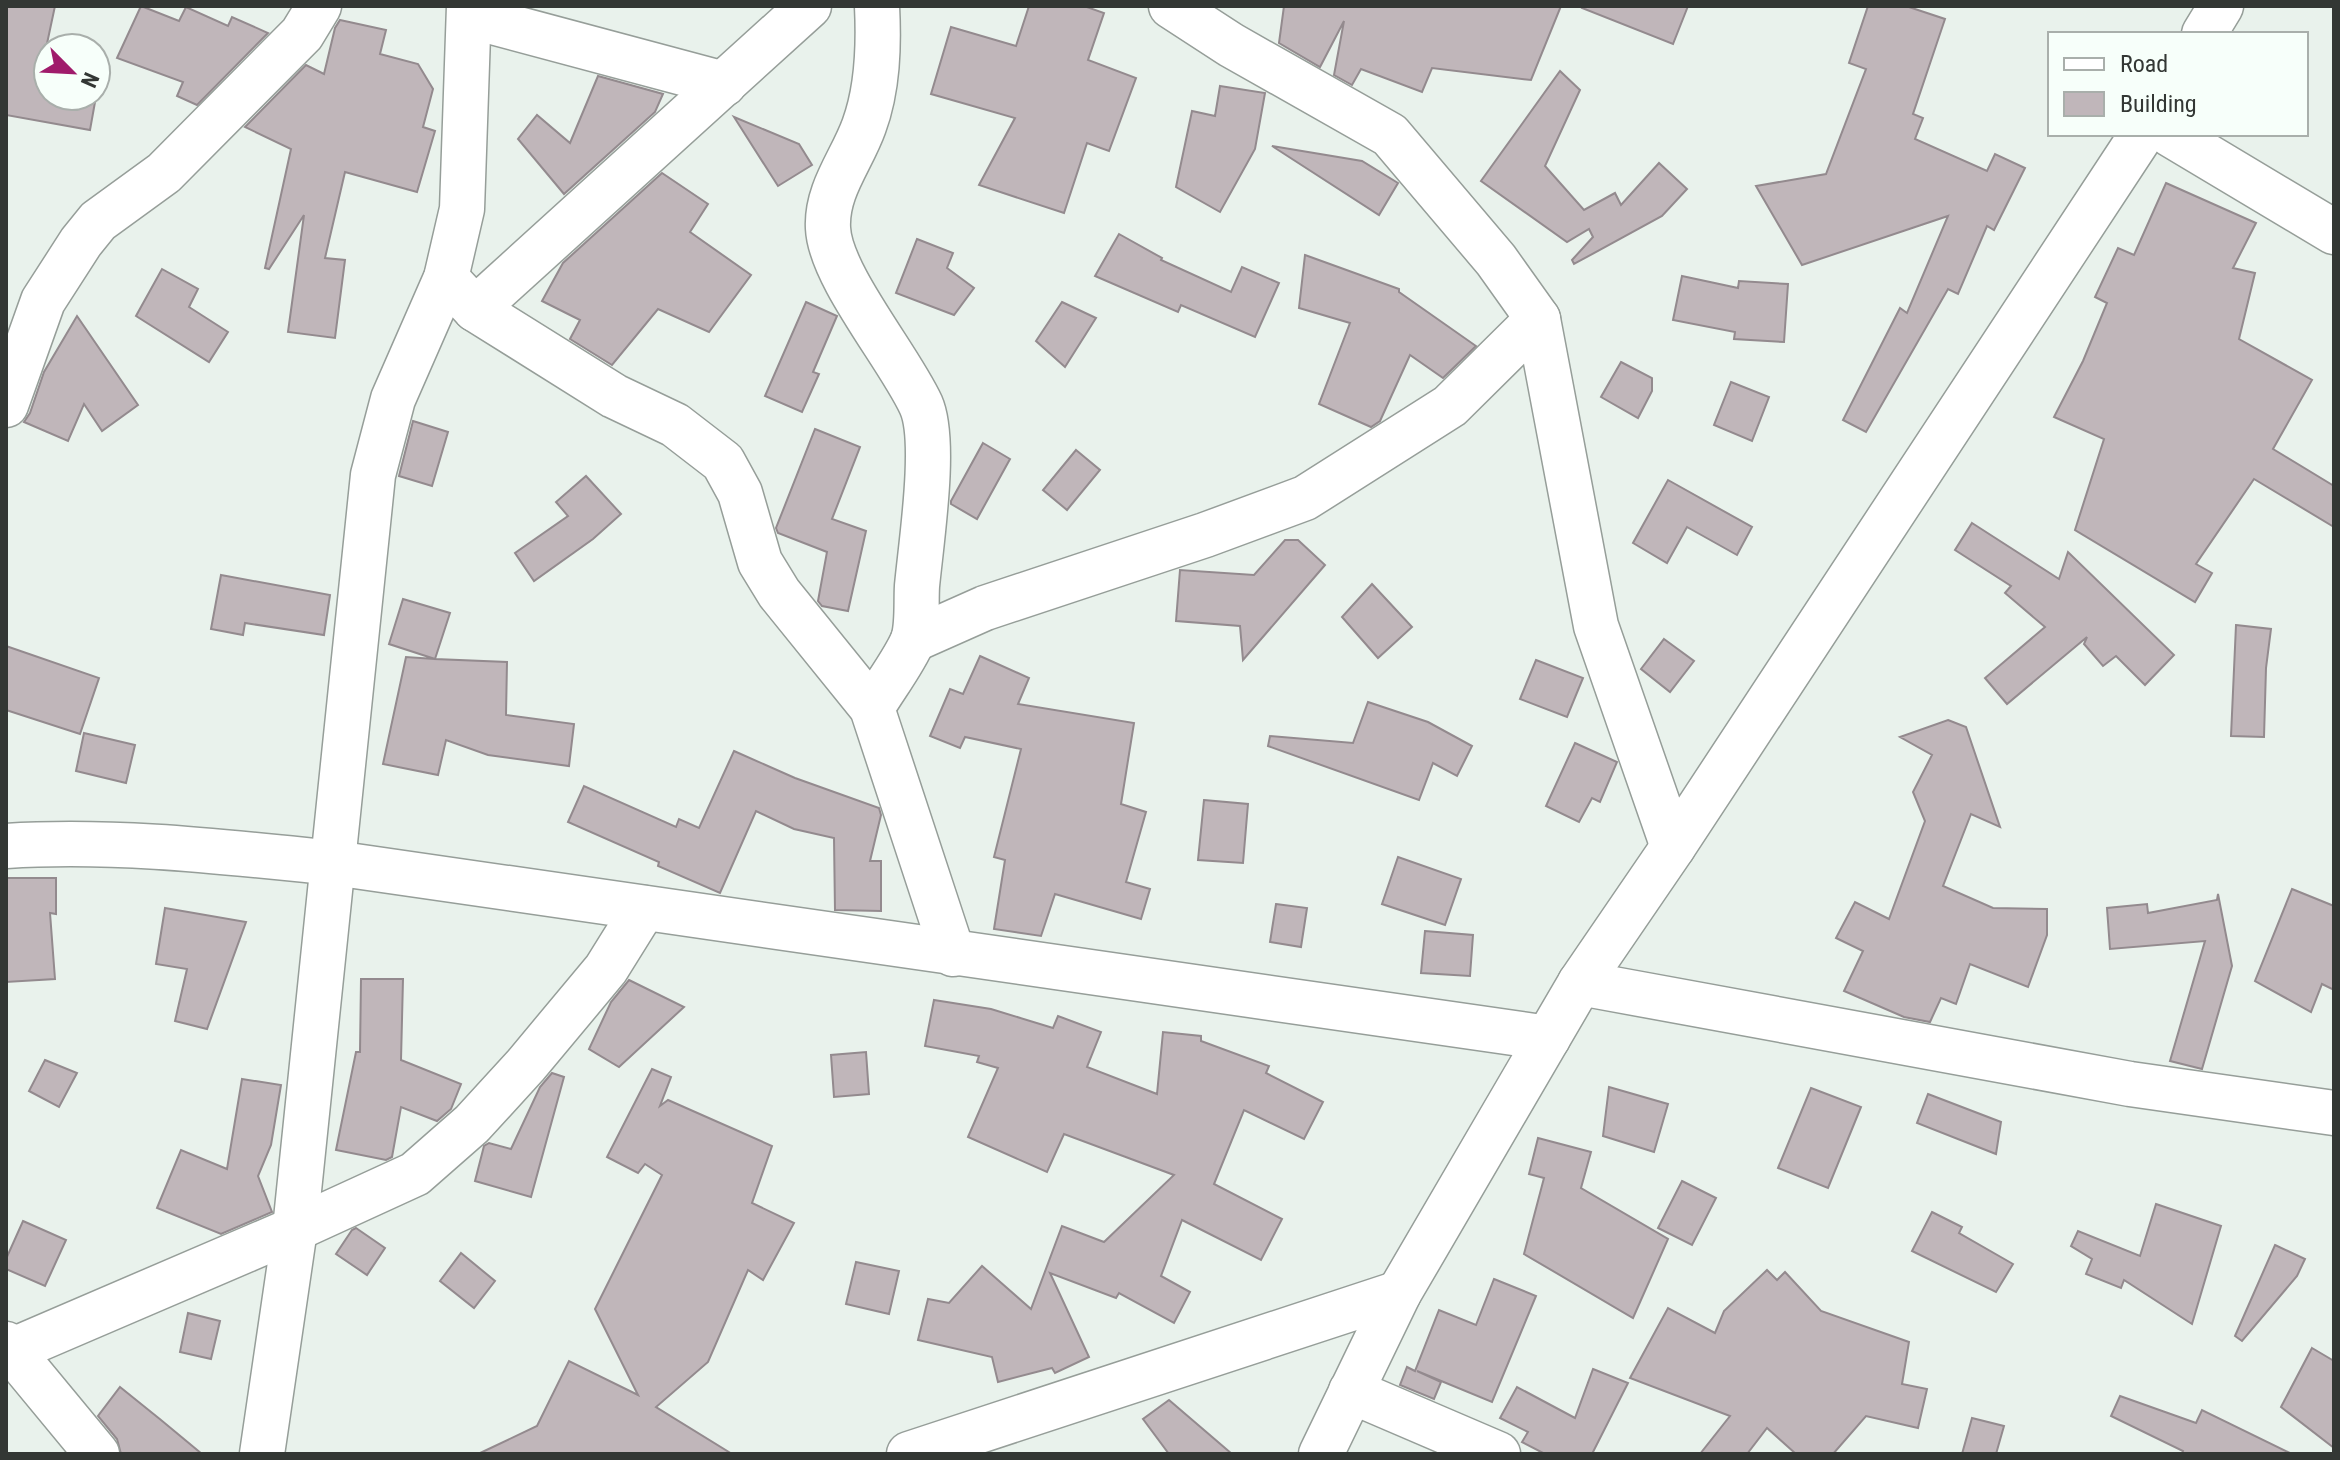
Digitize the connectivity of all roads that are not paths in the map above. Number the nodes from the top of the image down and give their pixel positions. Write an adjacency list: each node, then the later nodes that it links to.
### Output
1 (319, 6): 14 (street)
2 (809, 6): 8 (street)
3 (877, 6): 15 (street)
4 (1171, 6): 13 (street)
5 (2221, 6): 7 (street)
6 (469, 11): 8 (street); 12 (street)
7 (2205, 32)
8 (724, 84): 12 (street)
9 (2141, 136): 18 (street)
10 (2173, 136): 11 (street)
11 (2334, 232)
12 (460, 293): 16 (street); 19 (street)
13 (1538, 319): 15 (street); 18 (street)
14 (6, 405)
15 (913, 640): 16 (street)
16 (872, 708): 21 (street)
17 (6, 846): 19 (street)
18 (1673, 847): 22 (street)
19 (334, 863): 20 (street); 25 (street)
20 (644, 908): 21 (street); 25 (street)
21 (953, 954): 23 (street)
22 (1580, 983): 23 (street); 24 (street)
23 (1548, 1038): 26 (street)
24 (2334, 1113)
25 (295, 1229): 27 (street); 30 (street)
26 (1399, 1293): 28 (street); 31 (street)
27 (8, 1349): 29 (street)
28 (1351, 1391): 32 (street); 33 (street)
29 (97, 1454)
30 (262, 1454)
31 (909, 1454)
32 (1321, 1454)
33 (1498, 1454)

